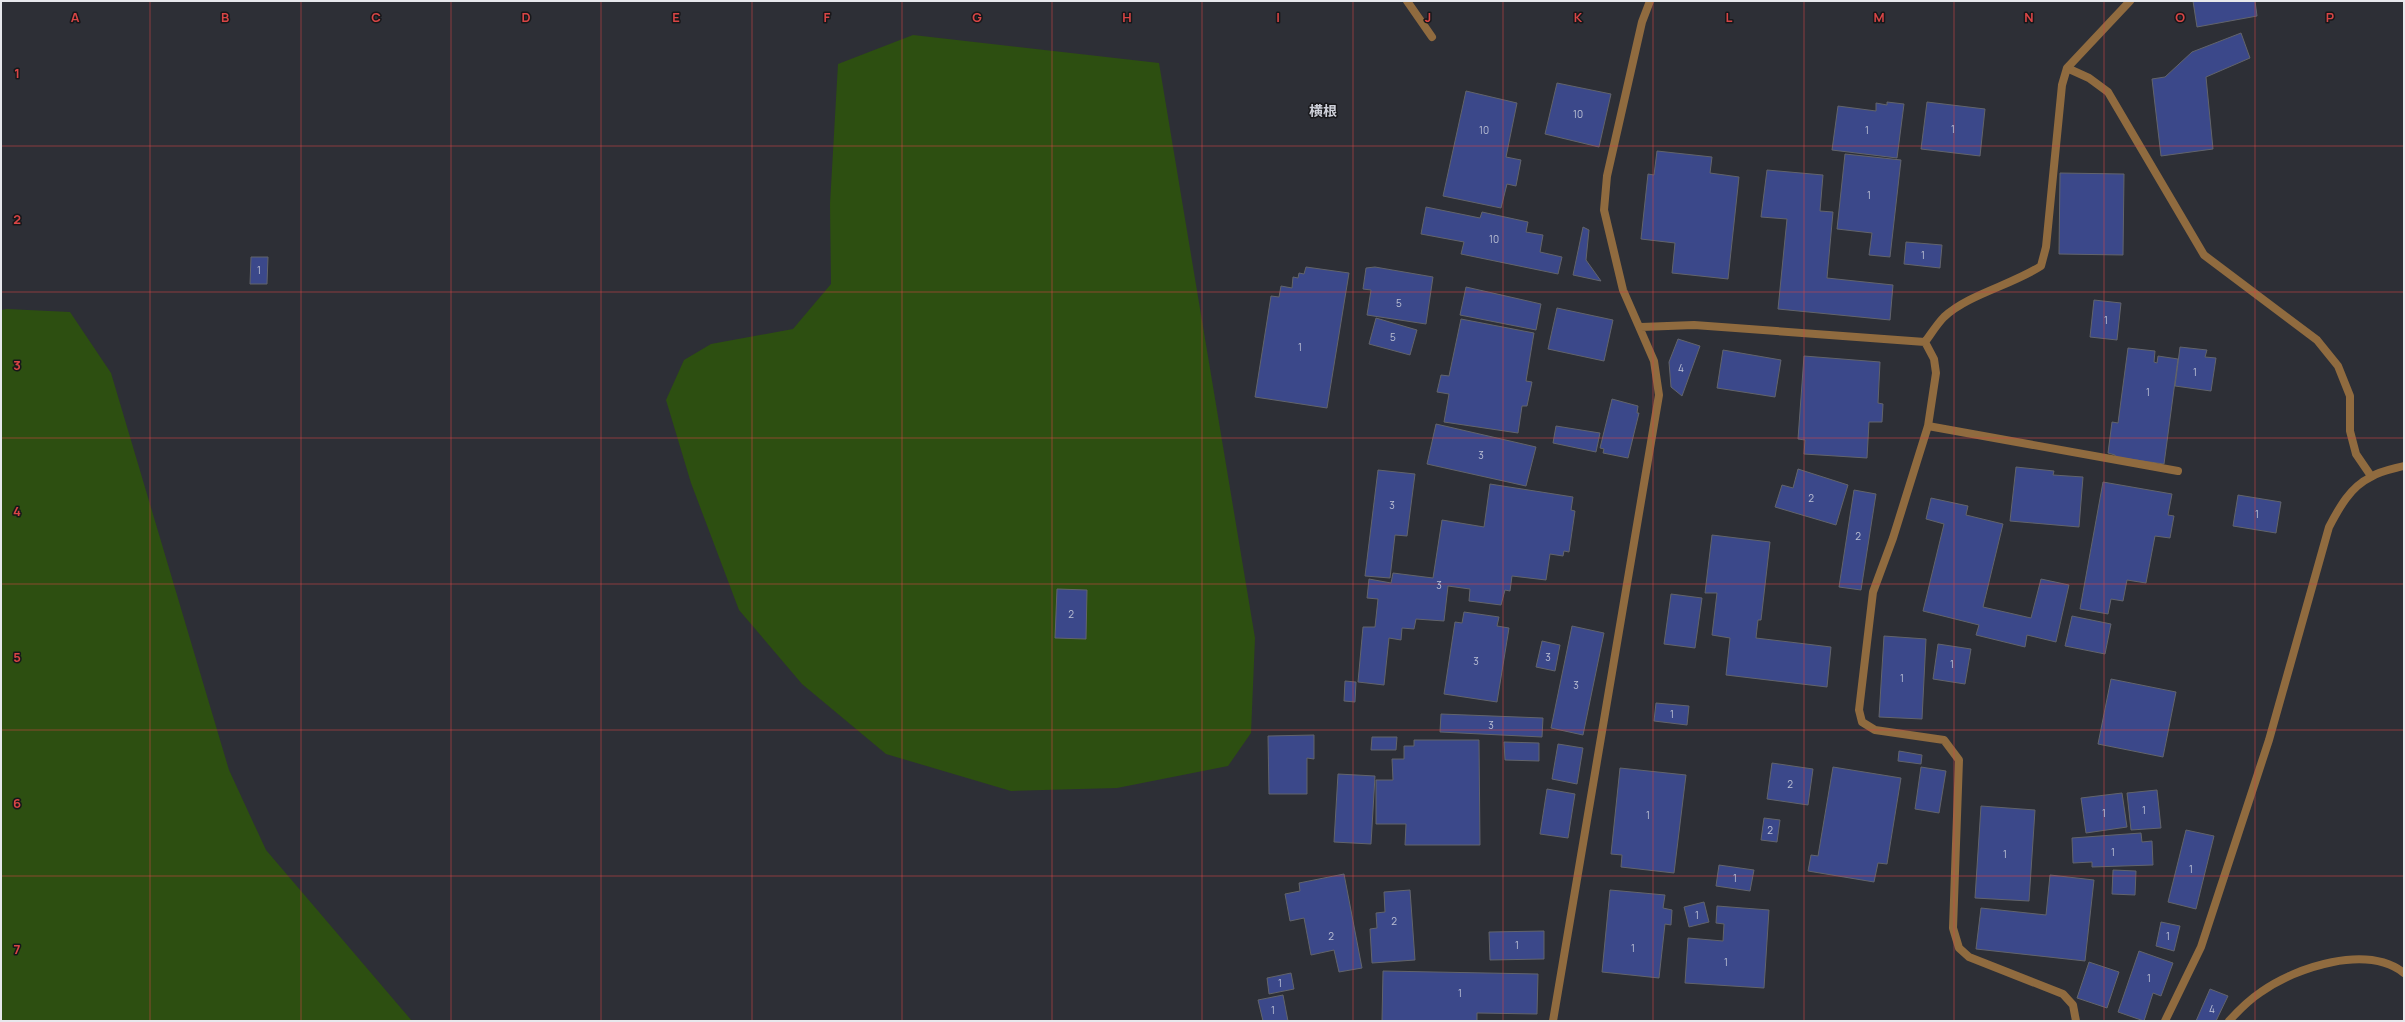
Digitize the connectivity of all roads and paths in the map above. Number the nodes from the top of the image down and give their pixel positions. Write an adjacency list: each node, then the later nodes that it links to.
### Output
1 (1407, 1): 4 (street)
2 (1650, 1): 6 (street)
3 (2130, 1): 5 (street)
4 (1432, 37)
5 (2067, 68): 7 (street); 11 (street)
6 (1641, 327): 7 (street); 13 (street)
7 (1925, 342): 8 (street)
8 (1928, 426): 10 (street); 14 (street)
9 (2404, 466): 11 (street)
10 (2178, 471)
11 (2371, 476): 15 (street)
12 (2404, 973): 16 (street)
13 (1553, 1021)
14 (2076, 1021)
15 (2165, 1021)
16 (2229, 1021)

